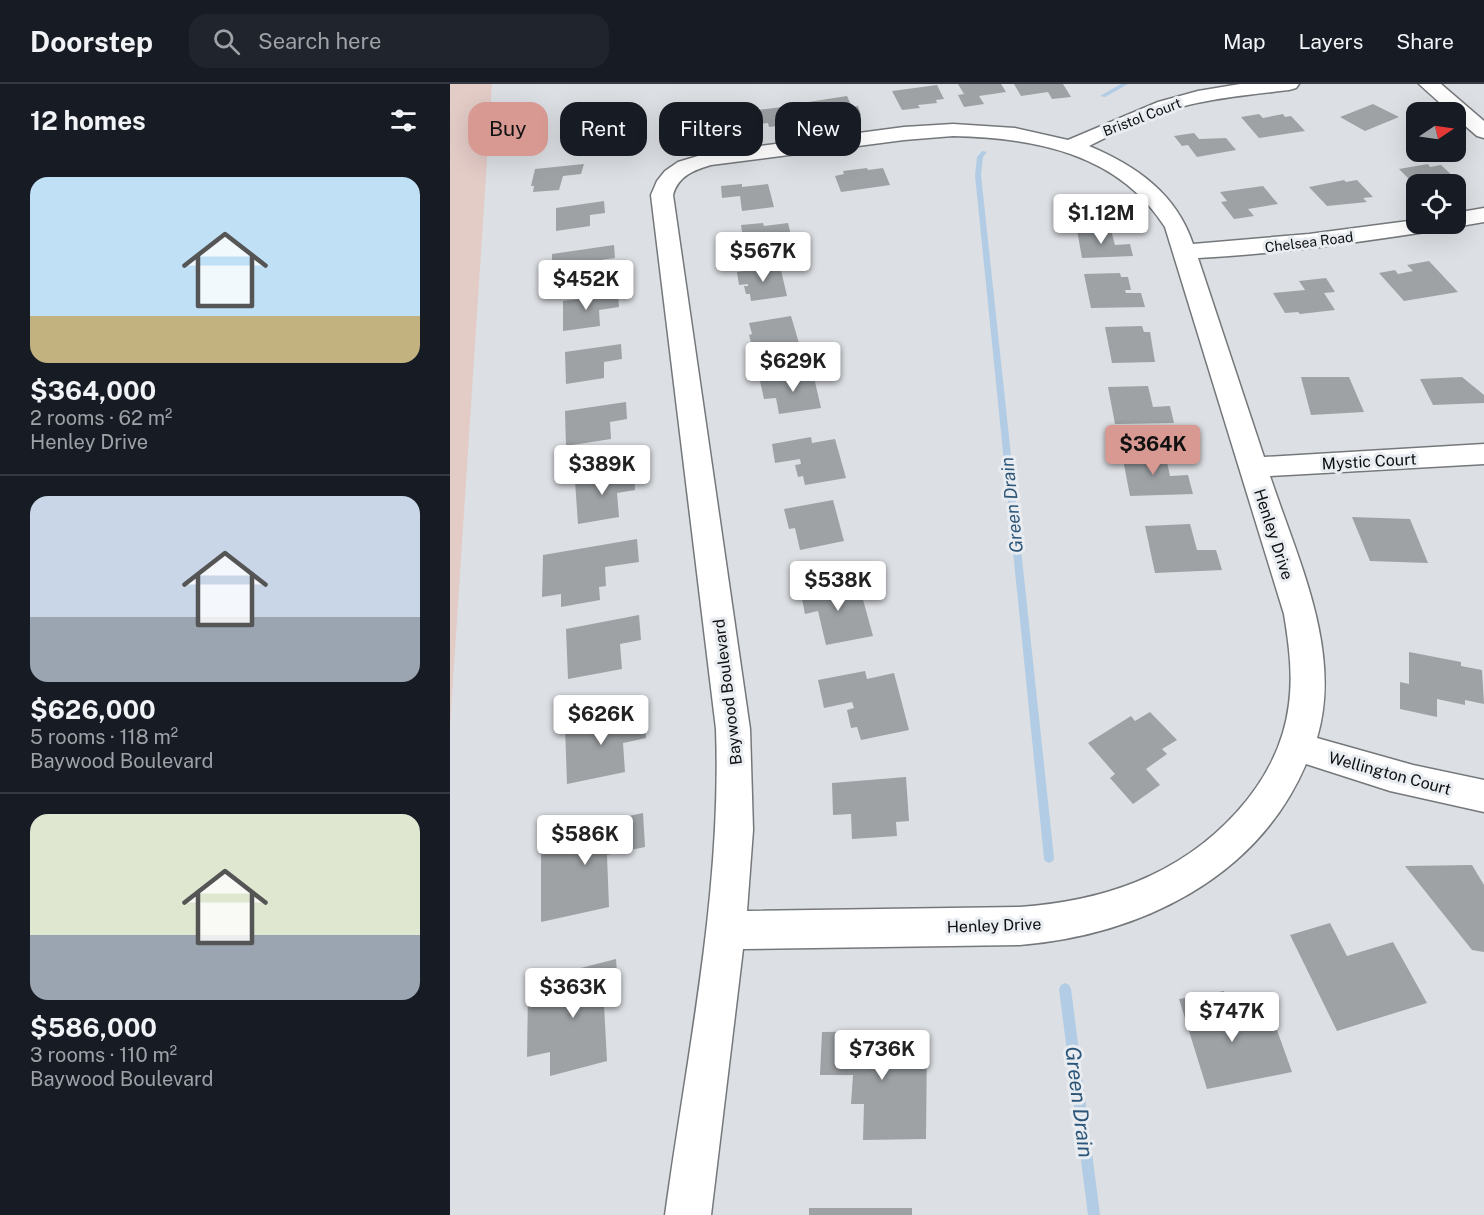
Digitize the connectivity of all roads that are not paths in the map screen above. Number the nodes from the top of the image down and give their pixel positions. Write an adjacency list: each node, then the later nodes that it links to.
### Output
1 (1289, 84): 4 (street, Bristol Court)
2 (1429, 84): 3 (street)
3 (1484, 132)
4 (1070, 147): 5 (street, Henley Drive); 9 (street, Henley Drive)
5 (674, 174): 14 (street, Baywood Boulevard)
6 (1484, 215): 7 (street)
7 (1466, 218)
8 (1406, 228): 9 (street, Chelsea Road)
9 (1185, 252): 11 (street, Henley Drive)
10 (1484, 454): 11 (street, Mystic Court)
11 (1253, 467): 12 (street, Henley Drive)
12 (1297, 746): 13 (street, Wellington Court); 14 (street, Henley Drive)
13 (1484, 796)
14 (726, 930): 15 (street, Baywood Boulevard)
15 (688, 1215)

